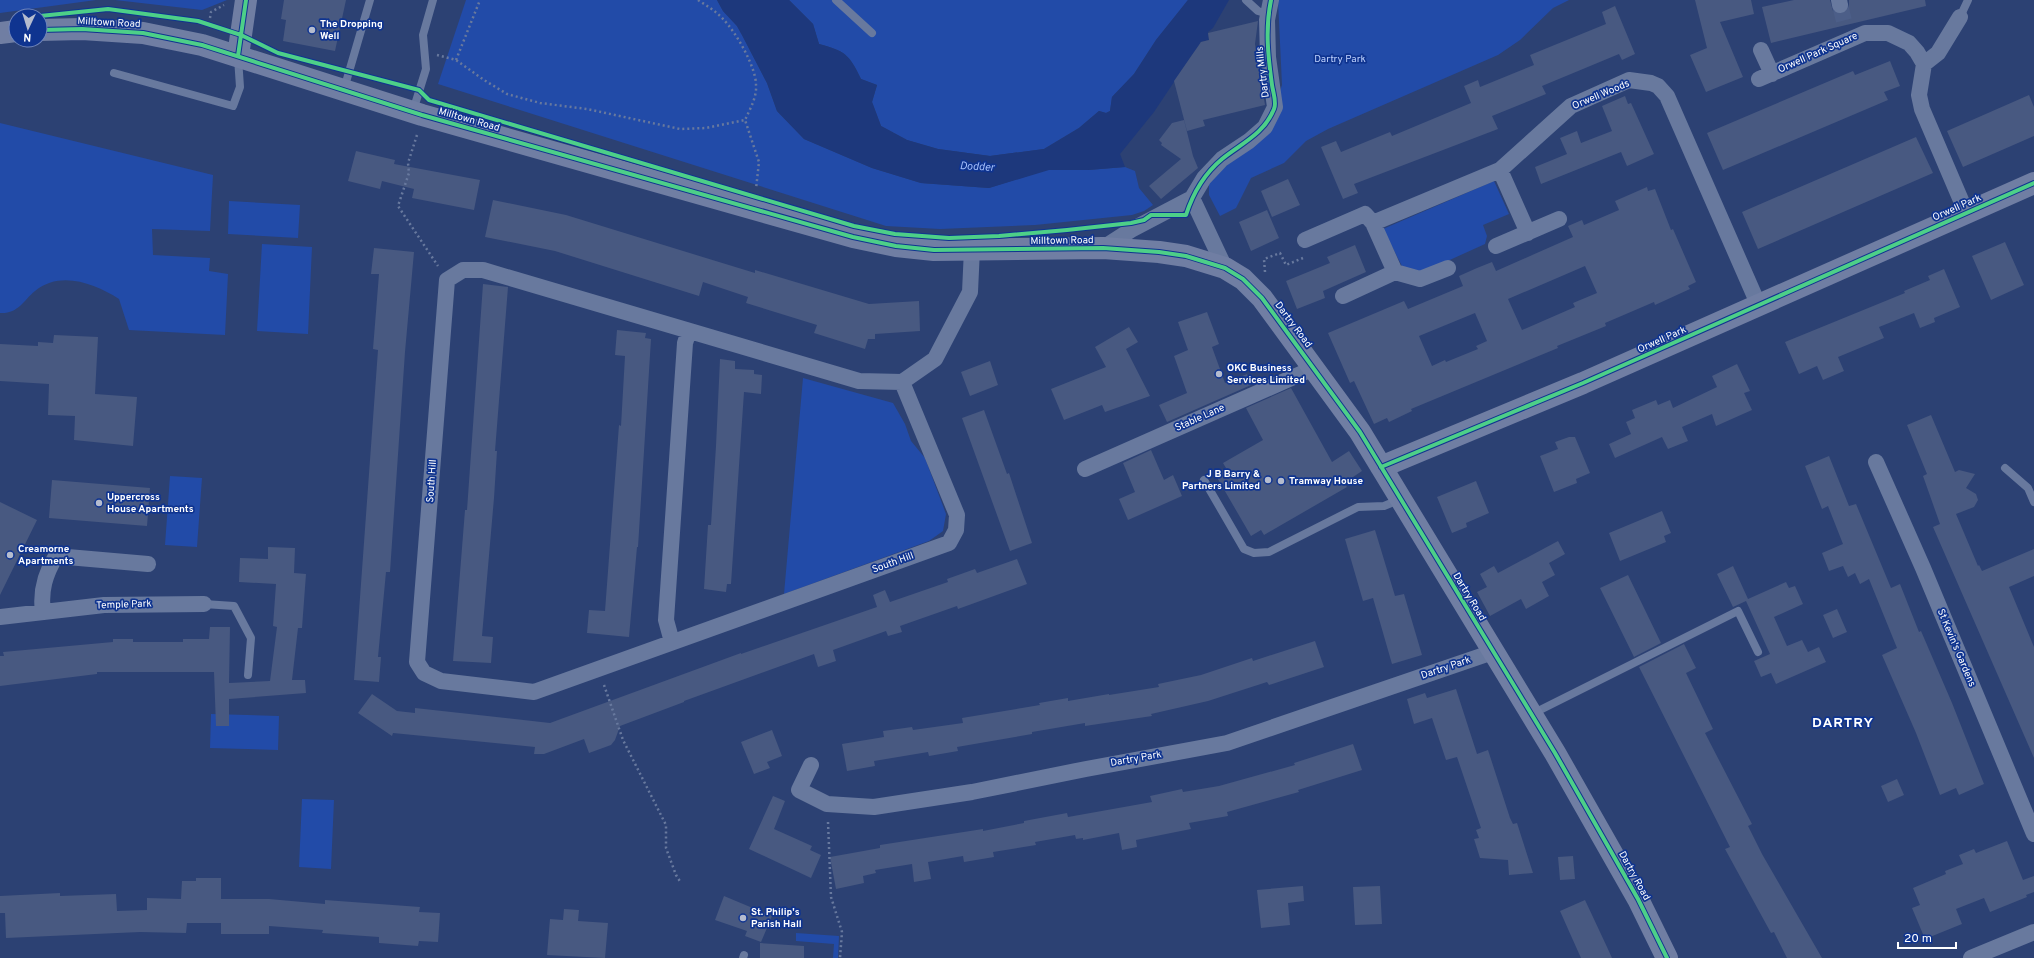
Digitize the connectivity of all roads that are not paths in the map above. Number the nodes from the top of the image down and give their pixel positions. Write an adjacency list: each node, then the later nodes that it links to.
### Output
1 (370, 0): 15 (lane)
2 (433, 0): 16 (lane)
3 (836, 0): 10 (lane)
4 (1246, 0): 7 (lane)
5 (1968, 0): 8 (lane)
6 (237, 1): 12 (main road)
7 (1269, 7): 19 (street, Dartry Mills)
8 (1960, 17): 13 (street)
9 (48, 30): 12 (main road, Milltown Road)
10 (872, 33)
11 (1761, 50): 13 (street, Orwell Park Square)
12 (238, 56): 14 (lane); 15 (main road, Milltown Road)
13 (1924, 64): 20 (street)
14 (114, 73)
15 (343, 90): 16 (main road, Milltown Road)
16 (413, 112): 27 (main road, Milltown Road)
17 (1500, 170): 22 (street, Orwell Woods); 23 (street); 32 (street, Orwell Woods)
18 (2034, 183): 20 (main road, Orwell Park)
19 (1192, 198): 26 (street); 28 (street)
20 (1966, 212): 32 (main road, Orwell Park)
21 (1559, 219): 23 (street)
22 (1373, 223): 24 (street); 30 (street)
23 (1528, 233): 25 (street)
24 (1305, 240)
25 (1496, 246)
26 (1103, 248): 27 (main road, Milltown Road); 28 (main road, Milltown Road)
27 (972, 249): 35 (street)
28 (1225, 268): 34 (main road, Dartry Road)
29 (1448, 268): 30 (street)
30 (1395, 272): 31 (street)
31 (1343, 296)
32 (1760, 306): 37 (main road, Orwell Park)
33 (689, 331): 35 (street); 47 (street); 47 (street, South Hill)
34 (1314, 368): 37 (main road, Dartry Road); 39 (street, Stable Lane)
35 (902, 382): 47 (street, South Hill)
36 (1876, 462): 53 (street, St Kevin's Gardens)
37 (1382, 467): 41 (main road, Dartry Road)
38 (2005, 468): 42 (lane)
39 (1085, 469)
40 (1204, 480): 41 (lane)
41 (1401, 499): 48 (main road, Dartry Road)
42 (2034, 502)
43 (148, 564): 45 (street)
44 (204, 604): 45 (street, Temple Park); 50 (lane)
45 (43, 612): 46 (street, Temple Park)
46 (0, 617)
47 (672, 642)
48 (1493, 652): 51 (main road, Dartry Road); 52 (street, Dartry Park)
49 (1758, 652): 51 (lane)
50 (248, 675)
51 (1530, 715): 55 (main road, Dartry Road)
52 (811, 765)
53 (2034, 834)
54 (2034, 932): 56 (street)
55 (1667, 958)
56 (1971, 958)

